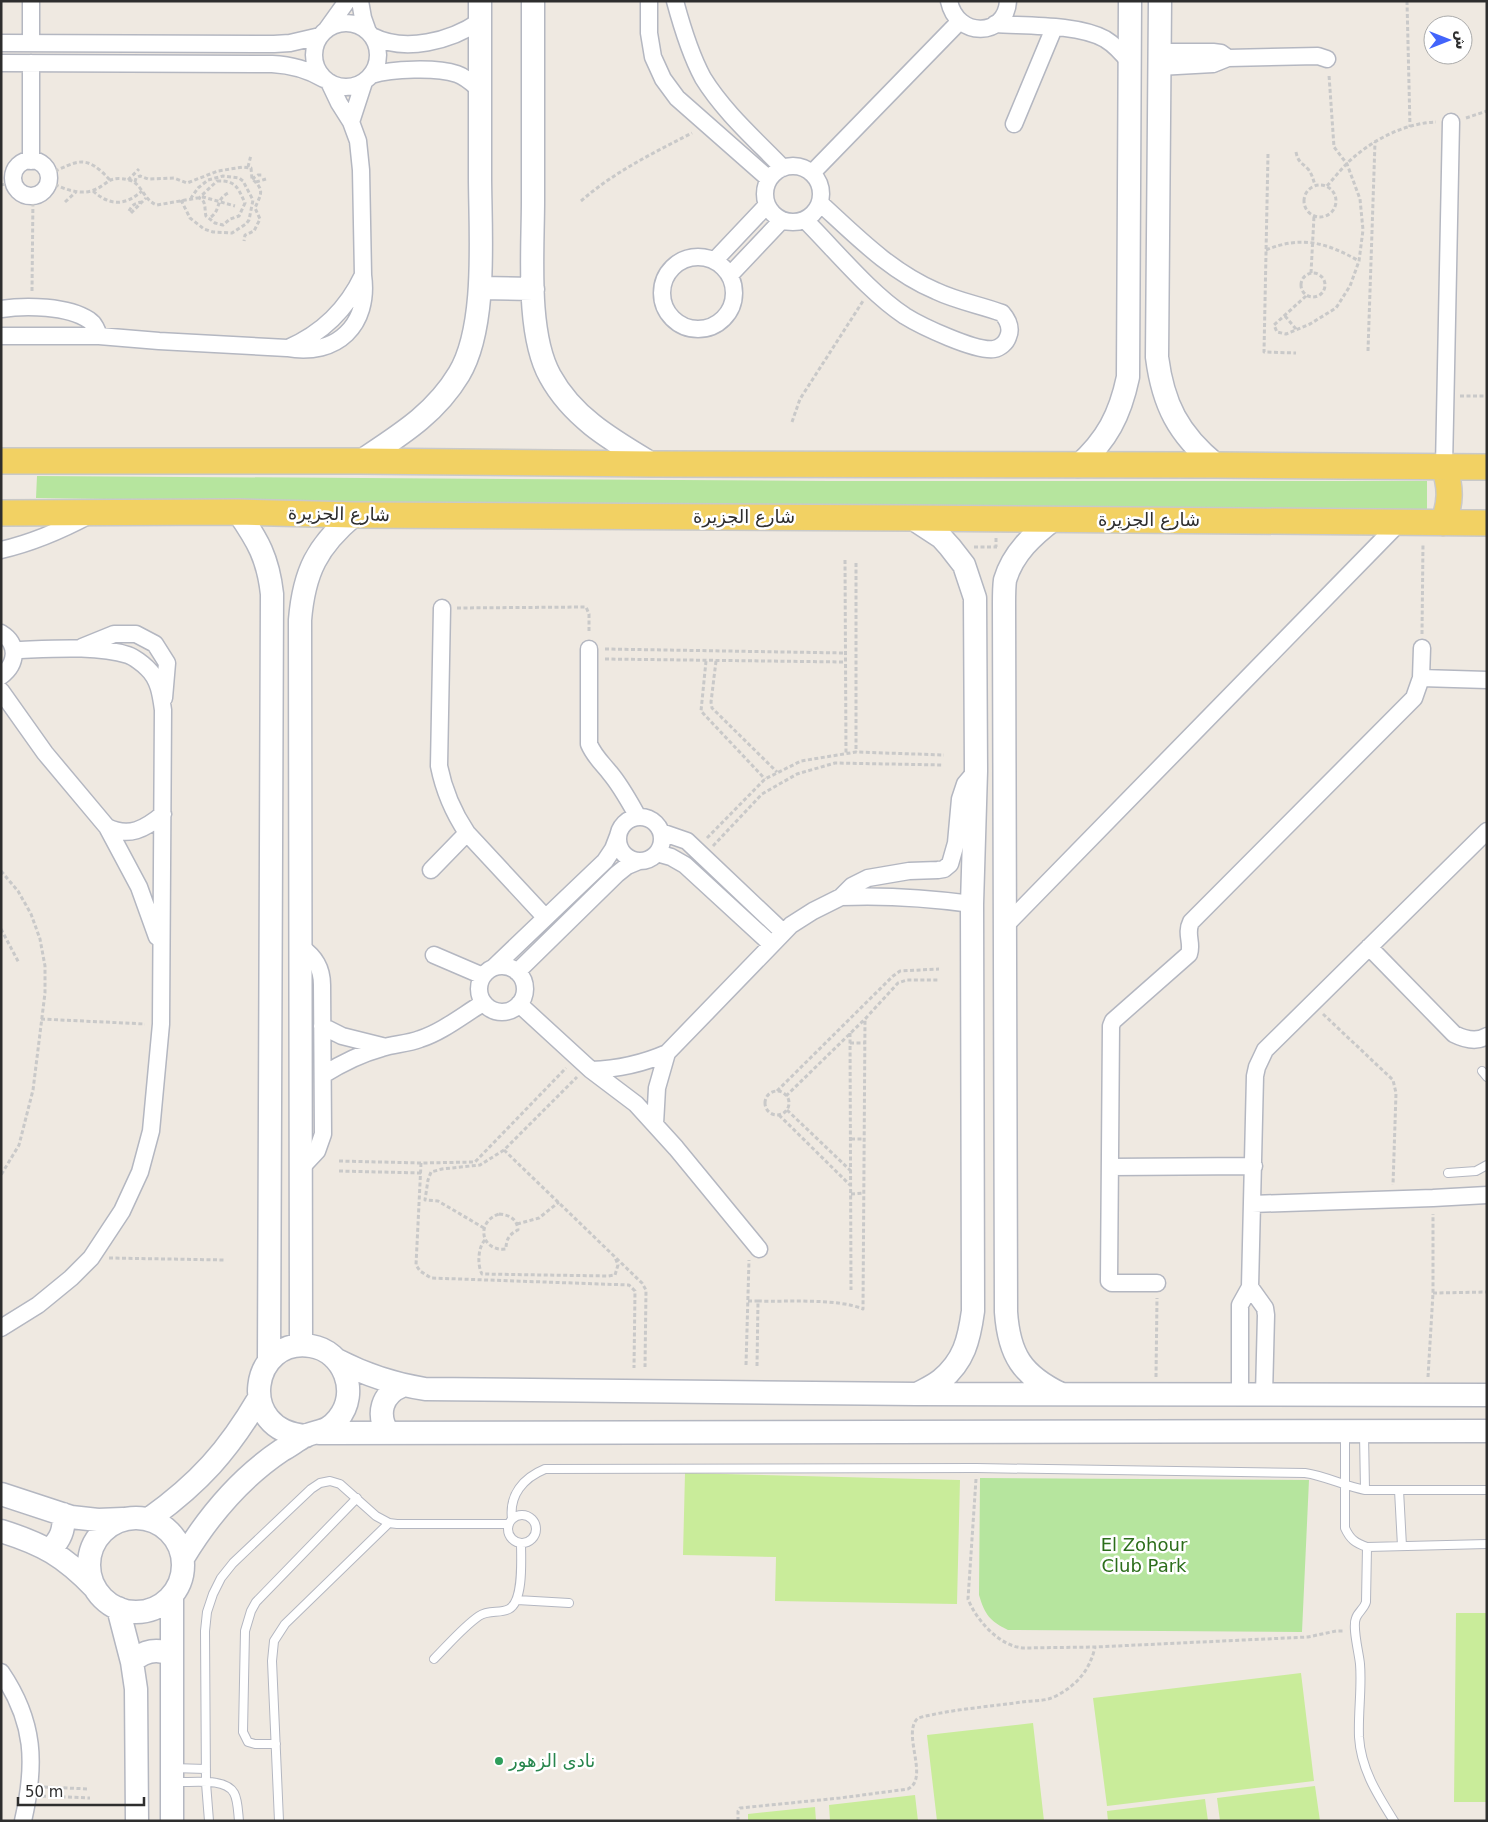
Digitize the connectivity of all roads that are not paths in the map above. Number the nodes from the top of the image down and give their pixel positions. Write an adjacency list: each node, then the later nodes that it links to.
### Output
1 (31, 1): 19 (street)
2 (347, 1): 15 (street)
3 (360, 1): 16 (street)
4 (532, 1): 44 (street)
5 (649, 1): 35 (street)
6 (675, 1): 33 (street)
7 (949, 1): 12 (street)
8 (1008, 1): 13 (street)
9 (1130, 1): 24 (street)
10 (1160, 1): 20 (street)
11 (480, 11): 17 (street); 28 (street)
12 (958, 22): 13 (street); 34 (street)
13 (995, 24): 14 (street)
14 (1054, 28): 24 (street); 31 (street)
15 (324, 33): 16 (street); 19 (street); 27 (street)
16 (370, 34): 17 (street); 26 (street)
17 (431, 42): 25 (street)
18 (1, 43): 19 (street)
19 (31, 44)
20 (1159, 59): 21 (street); 49 (street)
21 (1327, 59)
22 (1, 63): 23 (street)
23 (31, 63): 27 (street); 32 (street)
24 (1130, 63): 48 (street)
25 (431, 71): 26 (street); 28 (street)
26 (367, 79): 27 (street); 29 (street)
27 (326, 80): 29 (street)
28 (480, 90): 43 (street)
29 (352, 122): 47 (street)
30 (1450, 122): 55 (street)
31 (1014, 124)
32 (32, 160): 36 (street); 36 (street)
33 (782, 168): 34 (street); 35 (street)
34 (812, 174): 37 (street)
35 (769, 179): 38 (street)
36 (8, 184)
37 (820, 203): 40 (street); 40 (street)
38 (767, 205): 39 (street); 41 (street)
39 (782, 220): 40 (street); 42 (street)
40 (806, 220)
41 (715, 260): 42 (street); 42 (street)
42 (730, 276)
43 (480, 288): 44 (street); 51 (street)
44 (533, 289): 52 (street)
45 (1, 309): 47 (street)
46 (1, 336): 47 (street)
47 (99, 336)
48 (1128, 356): 49 (street); 54 (street)
49 (1157, 356): 53 (street)
50 (1, 461): 51 (main road)
51 (361, 461): 52 (main road)
52 (652, 464): 54 (main road)
53 (1216, 465): 54 (main road); 55 (main road)
54 (1078, 466)
55 (1444, 467): 56 (main road); 63 (main road)
56 (1487, 467)
57 (96, 512): 58 (main road, شارع الجزيرة); 59 (main road, شارع الجزيرة); 65 (street)
58 (238, 512): 60 (main road, شارع الجزيرة); 68 (street)
59 (1, 513)
60 (354, 515): 61 (main road, شارع الجزيرة); 69 (street)
61 (912, 518): 62 (main road, شارع الجزيرة); 71 (street)
62 (1054, 519): 63 (main road, شارع الجزيرة); 72 (street)
63 (1422, 522): 64 (main road, شارع الجزيرة); 97 (street)
64 (1487, 523)
65 (7, 549): 66 (street)
66 (1, 564)
67 (442, 608): 88 (street)
68 (272, 619): 69 (street); 126 (street)
69 (300, 620): 100 (street)
70 (1, 633): 75 (street)
71 (976, 634): 72 (street); 82 (street)
72 (1004, 634): 97 (street)
73 (1422, 648): 78 (street)
74 (77, 649): 75 (street); 81 (street); 81 (street)
75 (14, 650): 77 (street)
76 (589, 654): 84 (street)
77 (1, 676)
78 (1421, 678): 79 (street); 118 (street)
79 (1487, 680)
80 (1, 690): 85 (street)
81 (163, 710): 83 (street)
82 (976, 771): 94 (street); 95 (street)
83 (163, 814): 85 (street); 102 (street)
84 (638, 817): 87 (street); 89 (street)
85 (107, 827): 102 (street)
86 (1487, 831): 90 (street)
87 (661, 832): 91 (street); 98 (street)
88 (467, 833): 93 (street); 96 (street)
89 (618, 836): 92 (street); 96 (street)
90 (1481, 849): 101 (street)
91 (657, 853): 92 (street); 99 (street)
92 (639, 861): 105 (street)
93 (432, 870)
94 (841, 897): 95 (street); 98 (street)
95 (972, 904): 125 (street)
96 (545, 917): 104 (street)
97 (1005, 926): 128 (street)
98 (783, 932): 99 (street)
99 (771, 944): 111 (street)
100 (301, 947): 108 (street); 117 (street)
101 (1369, 947): 109 (street); 116 (street)
102 (161, 951): 129 (street)
103 (434, 955): 104 (street)
104 (489, 972): 105 (street); 106 (street)
105 (517, 972): 107 (street)
106 (483, 1003): 107 (street); 110 (street)
107 (519, 1004): 112 (street)
108 (322, 1026): 110 (street); 113 (street)
109 (1487, 1036)
110 (384, 1047): 113 (street)
111 (667, 1053): 112 (street); 114 (street)
112 (585, 1064): 114 (street)
113 (323, 1075): 117 (street)
114 (655, 1124): 122 (street)
115 (1487, 1165): 119 (lane)
116 (1254, 1166): 118 (street); 121 (street)
117 (302, 1167): 127 (street)
118 (1110, 1167): 123 (street)
119 (1448, 1174)
120 (1487, 1195): 121 (street)
121 (1252, 1204): 124 (street)
122 (754, 1243)
123 (1157, 1283)
124 (1250, 1287): 136 (street); 137 (street)
125 (973, 1311): 128 (street); 134 (street)
126 (269, 1312): 127 (street); 132 (street)
127 (301, 1312): 130 (street)
128 (1006, 1312): 135 (street)
129 (1, 1328)
130 (301, 1345): 131 (street); 132 (street)
131 (337, 1360): 133 (street); 145 (street)
132 (269, 1361): 140 (street)
133 (402, 1386): 134 (street); 144 (street)
134 (917, 1394): 135 (street)
135 (1062, 1394): 136 (street)
136 (1240, 1394): 137 (street)
137 (1264, 1395): 138 (street)
138 (1460, 1395): 139 (street); 142 (street)
139 (1487, 1395)
140 (259, 1398): 145 (street); 154 (street)
141 (1354, 1430): 142 (street); 144 (street); 146 (lane); 147 (lane)
142 (1460, 1431): 143 (street)
143 (1487, 1431)
144 (388, 1433): 145 (street)
145 (313, 1434): 163 (street)
146 (1344, 1485): 147 (lane); 156 (lane); 161 (lane)
147 (1365, 1490): 148 (lane)
148 (1399, 1490): 149 (lane); 160 (lane)
149 (1487, 1490)
150 (1, 1494): 152 (street)
151 (357, 1498): 155 (lane); 173 (lane); 174 (lane)
152 (63, 1514): 153 (street); 162 (street)
153 (124, 1519): 154 (street); 164 (street)
154 (149, 1519): 163 (street)
155 (389, 1522): 156 (lane); 173 (lane)
156 (510, 1522): 158 (lane); 158 (lane)
157 (1, 1531): 162 (street)
158 (521, 1542): 166 (lane)
159 (1487, 1544): 160 (lane)
160 (1402, 1546): 161 (lane)
161 (1367, 1547): 183 (lane)
162 (49, 1550): 164 (street)
163 (183, 1558): 165 (street)
164 (95, 1588): 168 (street)
165 (172, 1595): 168 (street); 169 (street)
166 (517, 1600): 167 (lane); 170 (lane)
167 (569, 1603)
168 (118, 1608): 171 (street)
169 (172, 1655): 171 (street); 175 (street)
170 (434, 1659)
171 (132, 1662): 178 (street)
172 (1, 1672): 177 (street)
173 (276, 1744): 182 (lane)
174 (206, 1769): 175 (lane); 176 (lane)
175 (172, 1775): 176 (lane); 179 (street)
176 (206, 1783): 180 (lane); 181 (lane)
177 (23, 1821)
178 (137, 1821)
179 (172, 1821)
180 (209, 1821)
181 (240, 1821)
182 (279, 1821)
183 (1394, 1821)

